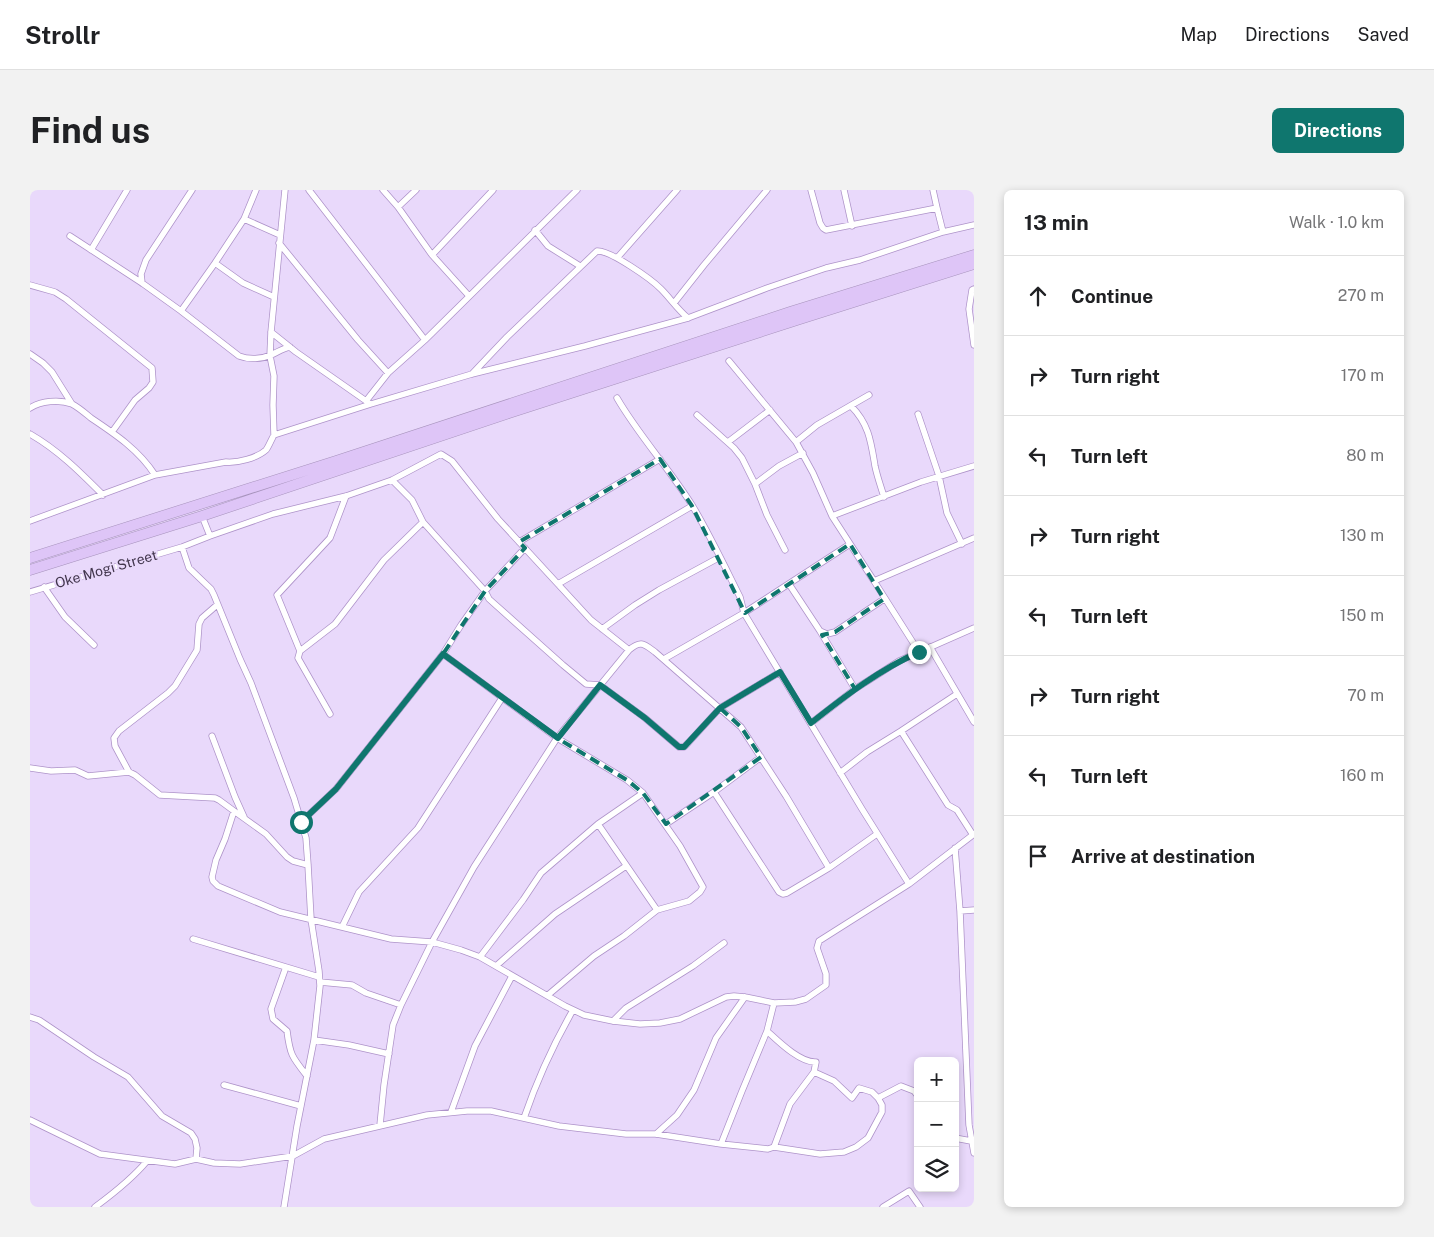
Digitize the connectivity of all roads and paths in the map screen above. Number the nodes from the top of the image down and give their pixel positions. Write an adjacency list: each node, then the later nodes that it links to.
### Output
1 (127, 190): 25 (street)
2 (192, 190): 32 (street)
3 (256, 190): 17 (street)
4 (285, 190): 22 (street)
5 (309, 190): 41 (street)
6 (383, 190): 15 (street)
7 (416, 190): 15 (street)
8 (494, 190): 26 (street)
9 (577, 190): 20 (street)
10 (677, 190): 28 (street)
11 (767, 190): 37 (street)
12 (811, 190): 19 (street)
13 (844, 190): 19 (street)
14 (933, 190): 16 (street)
15 (398, 207): 26 (street)
16 (937, 208): 19 (street); 21 (street)
17 (244, 219): 22 (street); 29 (street)
18 (974, 225): 21 (street)
19 (852, 226)
20 (535, 230): 31 (street); 35 (street)
21 (944, 232): 39 (street)
22 (280, 235): 24 (street)
23 (70, 236): 25 (street)
24 (279, 243): 36 (street); 47 (street)
25 (91, 250): 32 (street)
26 (432, 255): 35 (street)
27 (974, 255): 87 (highway)
28 (618, 258): 31 (street); 37 (street)
29 (215, 264): 36 (street); 38 (street)
30 (974, 264): 74 (highway)
31 (580, 266): 48 (street)
32 (142, 283): 38 (street)
33 (30, 284): 58 (street)
34 (974, 289): 42 (street)
35 (469, 296): 41 (street)
36 (274, 297): 40 (street)
37 (674, 303): 39 (street)
38 (181, 311): 45 (street)
39 (688, 318): 48 (street)
40 (271, 332): 43 (street); 45 (street)
41 (425, 340): 47 (street)
42 (974, 345)
43 (290, 347): 45 (street); 51 (street)
44 (30, 354): 52 (street)
45 (270, 356): 60 (street)
46 (729, 360): 55 (street)
47 (388, 373): 51 (street)
48 (472, 374): 51 (street)
49 (869, 395): 53 (street)
50 (617, 398): 64 (street)
51 (369, 402): 60 (street)
52 (72, 404): 54 (street); 58 (street)
53 (851, 406): 62 (street); 72 (street)
54 (30, 408)
55 (770, 410): 61 (street); 62 (street)
56 (918, 414): 67 (street)
57 (697, 415): 61 (street)
58 (112, 432): 66 (street)
59 (30, 434): 70 (street)
60 (274, 435): 66 (street)
61 (728, 442): 69 (street)
62 (796, 442): 63 (street)
63 (802, 453): 69 (street); 75 (street)
64 (660, 459): 73 (street); 80 (street)
65 (974, 466): 67 (street)
66 (155, 475): 70 (street)
67 (939, 476): 72 (street); 82 (street)
68 (392, 480): 71 (street, Oke Mogi Street); 77 (street); 80 (street, Oke Mogi Street)
69 (755, 484): 85 (street)
70 (103, 495): 76 (street)
71 (346, 496): 78 (street, Oke Mogi Street); 104 (street)
72 (884, 497): 75 (street)
73 (692, 506): 86 (street); 90 (street)
74 (202, 516): 78 (street); 88 (highway)
75 (832, 516): 81 (street)
76 (30, 521)
77 (423, 522): 93 (street); 104 (street)
78 (210, 536): 83 (street, Oke Mogi Street)
79 (974, 538): 82 (street)
80 (519, 542): 84 (street)
81 (850, 544): 89 (street); 91 (street)
82 (962, 544): 89 (street)
83 (182, 548): 92 (street, Oke Mogi Street); 96 (street)
84 (525, 548): 90 (street); 93 (street)
85 (785, 550)
86 (720, 557): 97 (street); 99 (street)
87 (30, 558)
88 (30, 570)
89 (874, 581): 95 (street)
90 (558, 584): 99 (street)
91 (789, 584): 97 (street); 100 (street)
92 (44, 587): 94 (street, Oke Mogi Street); 101 (street)
93 (485, 591): 106 (street); 109 (street)
94 (30, 592)
95 (884, 598): 100 (street); 105 (street)
96 (217, 605): 122 (street); 128 (street)
97 (744, 613): 107 (street); 108 (street)
98 (974, 628): 102 (street)
99 (602, 629): 103 (street)
100 (820, 631): 110 (street)
101 (94, 645)
102 (930, 647): 105 (street); 111 (street)
103 (629, 650): 107 (street); 109 (street)
104 (300, 651): 114 (street)
105 (919, 652): 110 (street)
106 (443, 654): 112 (street); 128 (street)
107 (664, 660): 113 (street)
108 (780, 672): 113 (street); 116 (street)
109 (600, 685): 113 (street); 119 (street)
110 (855, 689): 116 (street)
111 (957, 694): 115 (street); 117 (street)
112 (502, 698): 119 (street); 142 (street)
113 (720, 708): 120 (street)
114 (330, 714)
115 (974, 722)
116 (811, 723): 123 (street)
117 (901, 731): 123 (street); 132 (street)
118 (212, 736): 127 (street)
119 (558, 738): 125 (street); 144 (street)
120 (761, 757): 124 (street); 136 (street)
121 (30, 768): 122 (street)
122 (130, 772): 126 (street)
123 (840, 773): 131 (street)
124 (714, 792): 130 (street); 136 (street)
125 (643, 793): 129 (street); 130 (street)
126 (234, 811): 127 (street); 141 (street)
127 (245, 818): 134 (street)
128 (301, 822): 134 (street)
129 (598, 824): 135 (street); 146 (street)
130 (666, 824): 138 (street)
131 (877, 834): 136 (street); 137 (street)
132 (973, 834): 133 (street)
133 (955, 848): 137 (street); 140 (street)
134 (308, 865): 141 (street)
135 (626, 866): 138 (street); 147 (street)
136 (829, 868)
137 (909, 884): 153 (street)
138 (657, 910): 151 (street)
139 (974, 910): 140 (street)
140 (960, 911): 171 (street)
141 (311, 919): 142 (street); 150 (street)
142 (342, 928): 144 (street)
143 (193, 939): 148 (street)
144 (432, 942): 146 (street); 154 (street)
145 (724, 943): 157 (street)
146 (480, 957): 147 (street)
147 (496, 966): 149 (street)
148 (286, 967): 150 (street); 162 (street)
149 (512, 976): 151 (street); 167 (street)
150 (320, 979): 154 (street); 159 (street)
151 (548, 995): 155 (street)
152 (745, 997): 153 (street); 157 (street); 172 (street)
153 (774, 1003): 158 (street)
154 (401, 1004): 160 (street)
155 (573, 1010): 157 (street); 168 (street)
156 (30, 1017): 179 (street)
157 (614, 1021)
158 (767, 1030): 161 (street); 175 (street)
159 (314, 1040): 160 (street); 162 (street)
160 (389, 1054): 170 (street)
161 (814, 1072): 165 (street); 176 (street)
162 (307, 1076): 166 (street)
163 (224, 1085): 166 (street)
164 (914, 1091): 165 (street)
165 (878, 1098): 176 (street)
166 (301, 1106): 178 (street)
167 (451, 1112): 168 (street); 170 (street)
168 (524, 1118): 172 (street)
169 (30, 1120): 180 (street)
170 (380, 1125): 178 (street)
171 (971, 1125): 174 (street)
172 (656, 1134): 175 (street)
173 (959, 1139): 174 (street)
174 (971, 1141): 177 (street)
175 (721, 1144): 176 (street)
176 (774, 1147)
177 (974, 1153)
178 (293, 1156): 179 (street); 182 (street)
179 (196, 1159): 180 (street)
180 (147, 1160): 181 (street)
181 (95, 1207)
182 (284, 1207)
183 (883, 1207): 184 (street)
184 (920, 1207)

